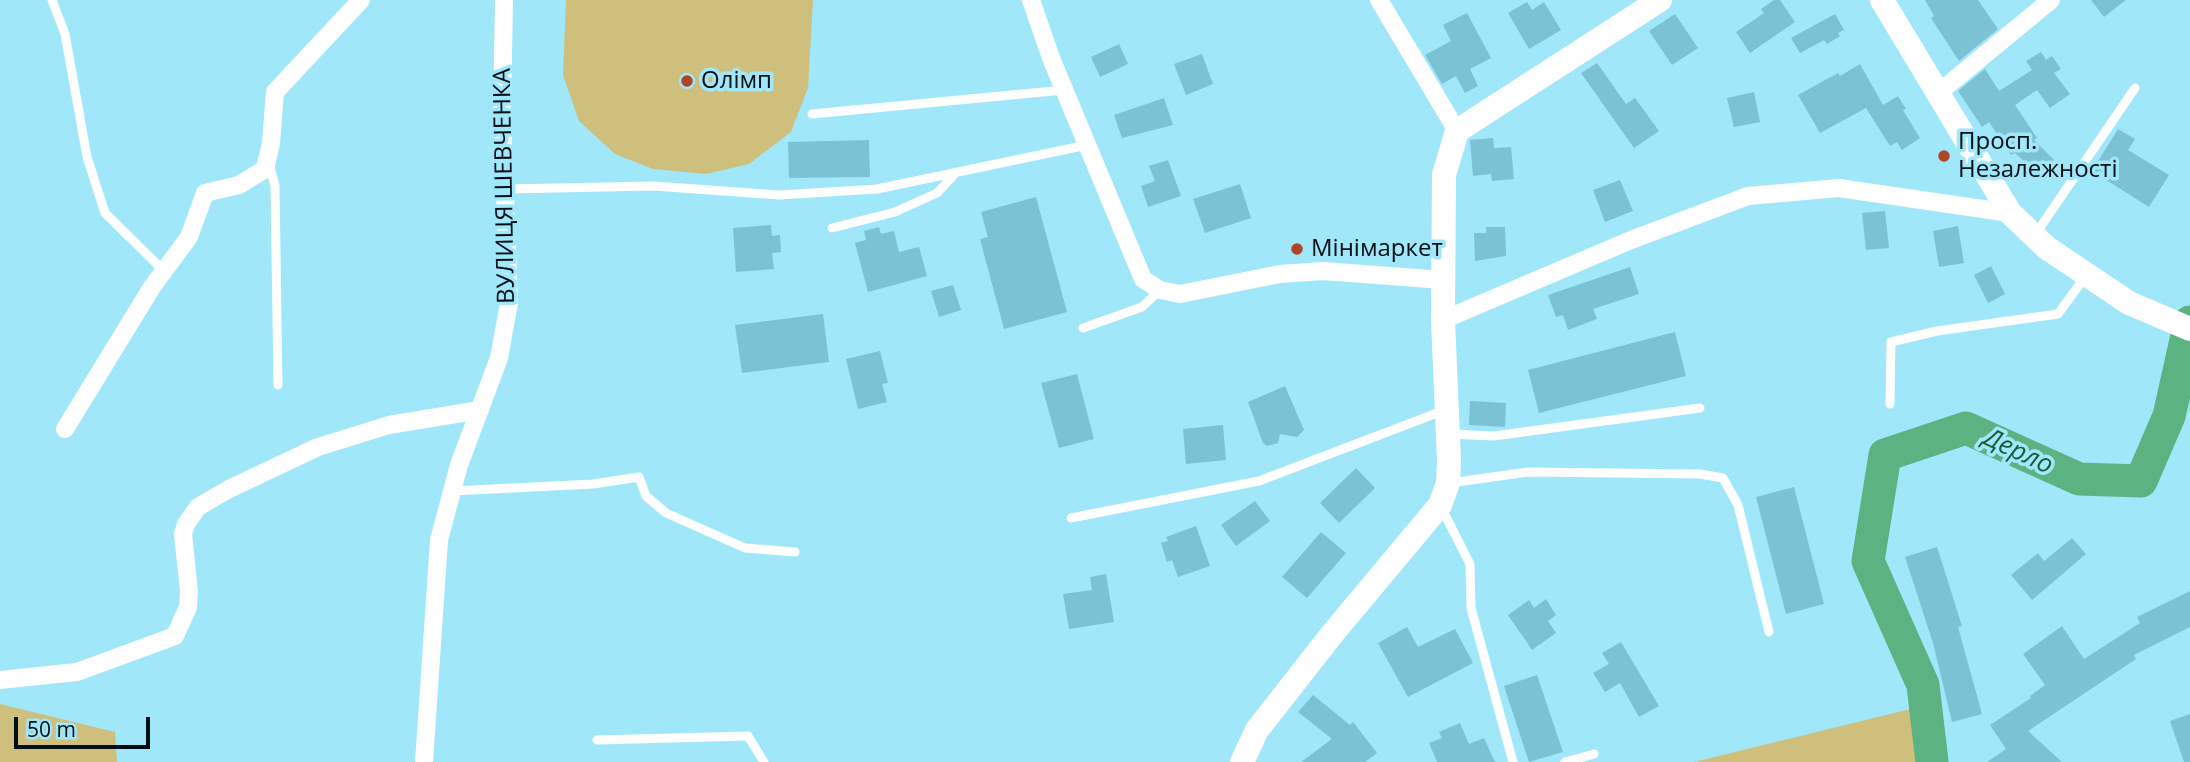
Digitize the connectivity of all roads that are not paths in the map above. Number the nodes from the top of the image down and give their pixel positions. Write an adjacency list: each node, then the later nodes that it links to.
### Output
1 (52, 0): 21 (lane)
2 (361, 0): 15 (street)
3 (504, 0): 17 (street, ВУЛИЦЯ ШЕВЧЕНКА)
4 (1031, 0): 10 (street)
5 (1379, 0): 13 (street)
6 (1660, 0): 13 (street)
7 (1882, 0): 11 (street)
8 (2051, 0): 11 (street)
9 (2134, 88): 20 (lane)
10 (1064, 90): 12 (lane); 14 (street)
11 (1937, 94): 18 (street)
12 (811, 114)
13 (1457, 131): 23 (street)
14 (1087, 145): 16 (lane); 24 (street)
15 (268, 157): 21 (street); 28 (lane)
16 (953, 176): 17 (lane); 19 (lane)
17 (507, 189): 32 (street, ВУЛИЦЯ ШЕВЧЕНКА)
18 (2010, 213): 20 (street); 25 (street)
19 (832, 228)
20 (2035, 236): 22 (street)
21 (164, 271): 33 (street)
22 (2087, 275): 27 (street); 29 (lane)
23 (1443, 279): 24 (street); 25 (street)
24 (1160, 290): 26 (lane)
25 (1443, 320): 31 (street)
26 (1083, 328)
27 (2190, 329)
28 (278, 385)
29 (1890, 404)
30 (1700, 408): 34 (lane)
31 (1447, 409): 34 (street); 37 (lane)
32 (480, 410): 35 (street, ВУЛИЦЯ ШЕВЧЕНКА); 40 (street)
33 (65, 429)
34 (1448, 434): 36 (street)
35 (452, 491): 38 (lane); 43 (street, ВУЛИЦЯ ШЕВЧЕНКА)
36 (1444, 494): 39 (lane); 45 (street); 46 (lane)
37 (1071, 518)
38 (795, 552)
39 (1769, 632)
40 (0, 680)
41 (597, 740): 44 (lane)
42 (1594, 754): 47 (lane)
43 (424, 762)
44 (764, 762)
45 (1242, 762)
46 (1513, 762)
47 (1565, 762)

